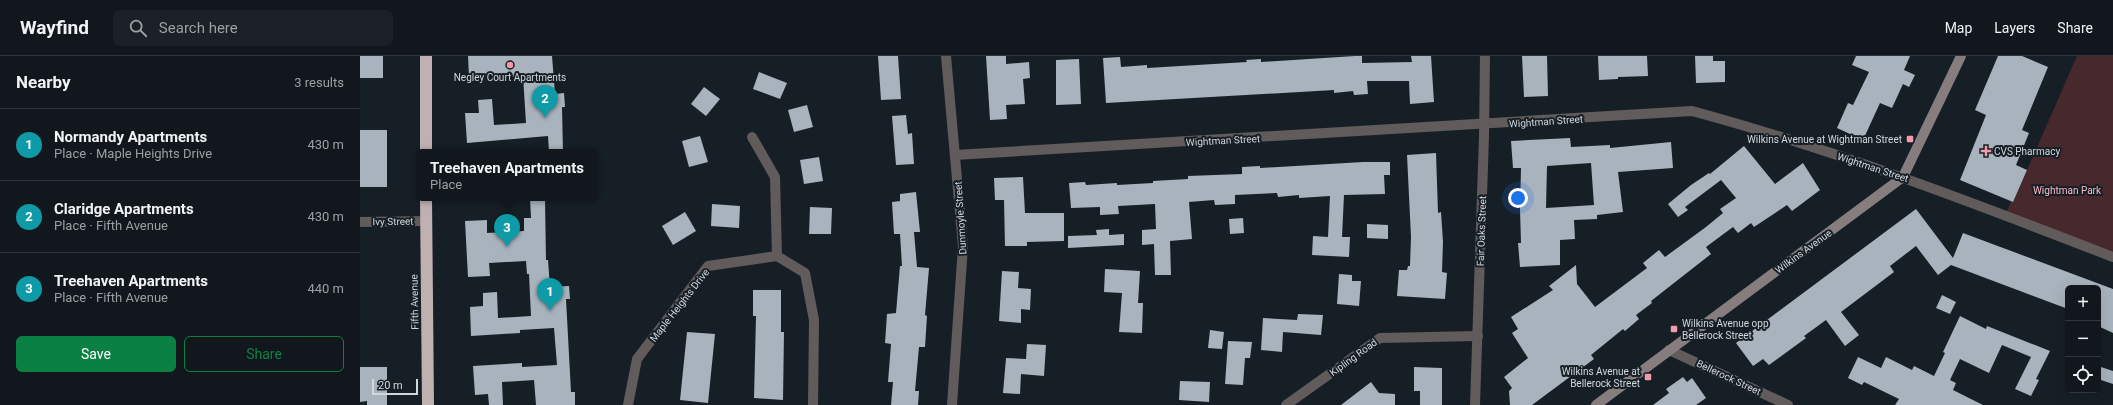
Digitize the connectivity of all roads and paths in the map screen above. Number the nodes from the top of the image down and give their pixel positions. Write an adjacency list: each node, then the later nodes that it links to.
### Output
1 (426, 56): 7 (highway)
2 (946, 56): 8 (street, Dunmoyle Street)
3 (1485, 56): 5 (street, Fair Oaks Street)
4 (1961, 56): 9 (main road, Wilkins Avenue)
5 (1484, 124): 8 (street, Wightman Street); 9 (street, Wightman Street); 15 (street, Fair Oaks Street)
6 (752, 137): 13 (street)
7 (426, 149)
8 (955, 155): 20 (street, Dunmoyle Street)
9 (1903, 177): 14 (street, Wightman Street); 16 (main road, Wilkins Avenue)
10 (426, 201): 11 (highway, Fifth Avenue)
11 (426, 221): 12 (street, Ivy Street); 17 (highway, Fifth Avenue)
12 (360, 222)
13 (777, 256): 18 (street, Maple Heights Drive); 19 (street)
14 (2113, 257)
15 (1478, 336): 21 (street, Kipling Road); 22 (street, Fair Oaks Street)
16 (1669, 350): 23 (main road, Wilkins Avenue); 24 (street, Bellerock Street)
17 (428, 405)
18 (628, 405)
19 (813, 405)
20 (952, 405)
21 (1286, 405)
22 (1475, 405)
23 (1596, 405)
24 (1788, 405)

